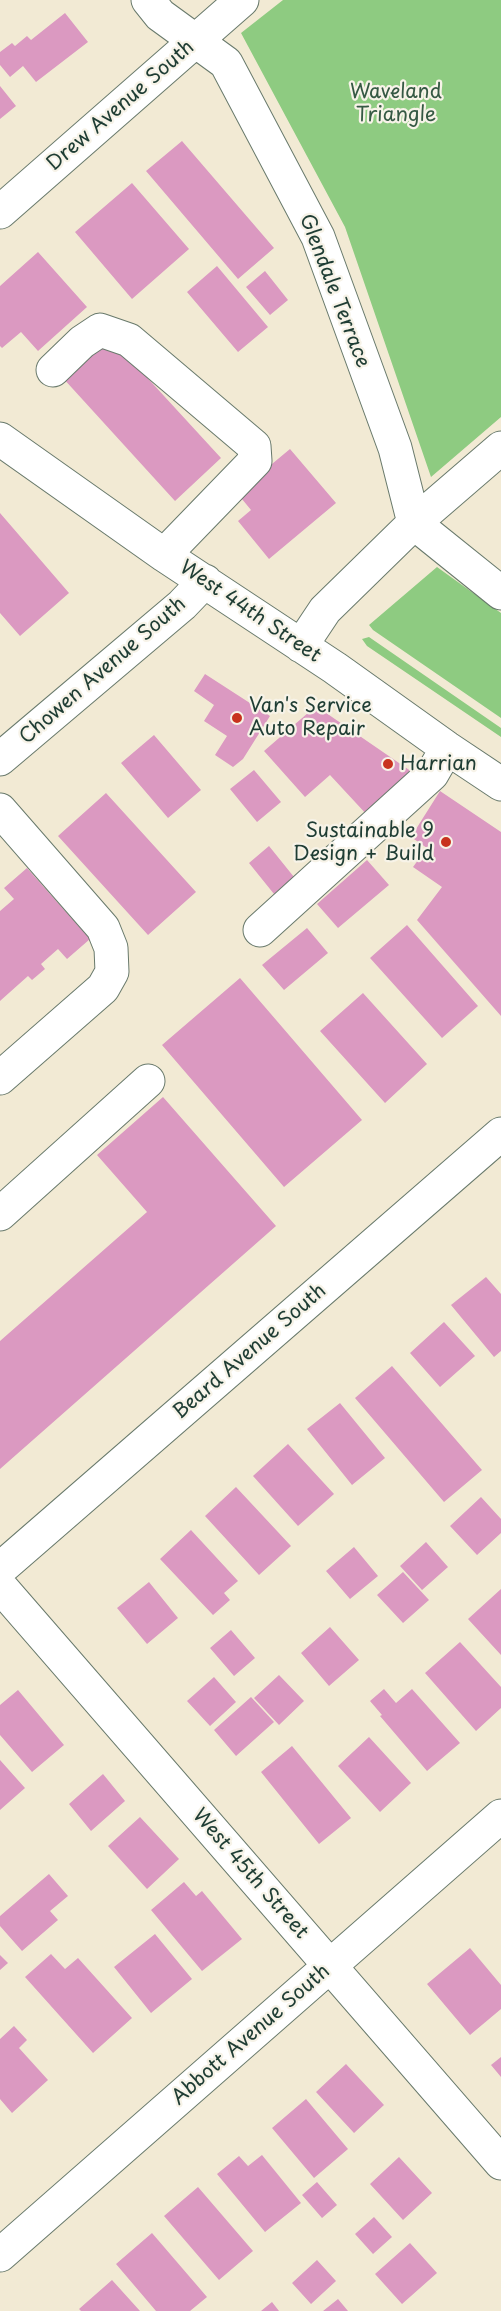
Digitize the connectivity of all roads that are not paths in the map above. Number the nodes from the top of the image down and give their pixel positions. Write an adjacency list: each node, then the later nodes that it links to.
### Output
1 (147, 0): 3 (street, Glendale Terrace)
2 (242, 0): 3 (street, Drew Avenue South)
3 (196, 41): 4 (street, Drew Avenue South); 8 (street, Glendale Terrace)
4 (0, 212)
5 (53, 370): 9 (street)
6 (0, 439): 9 (street, West 44th Street)
7 (501, 448): 8 (street)
8 (414, 523): 11 (street); 12 (street)
9 (164, 555): 10 (street, West 44th Street)
10 (205, 581): 12 (street, West 44th Street); 14 (street, Chowen Avenue South)
11 (501, 593)
12 (301, 646): 13 (street, West 44th Street)
13 (447, 748): 15 (street, West 44th Street); 17 (street)
14 (0, 759)
15 (501, 784)
16 (0, 810): 18 (street)
17 (260, 930)
18 (0, 1078)
19 (148, 1082): 21 (street)
20 (501, 1134): 22 (street, Beard Avenue South)
21 (0, 1214)
22 (0, 1569)
23 (0, 1586): 25 (street, West 45th Street)
24 (501, 1816): 25 (street, Abbott Avenue South)
25 (330, 1966): 26 (street, West 45th Street); 27 (street, Abbott Avenue South)
26 (501, 2163)
27 (0, 2255)

